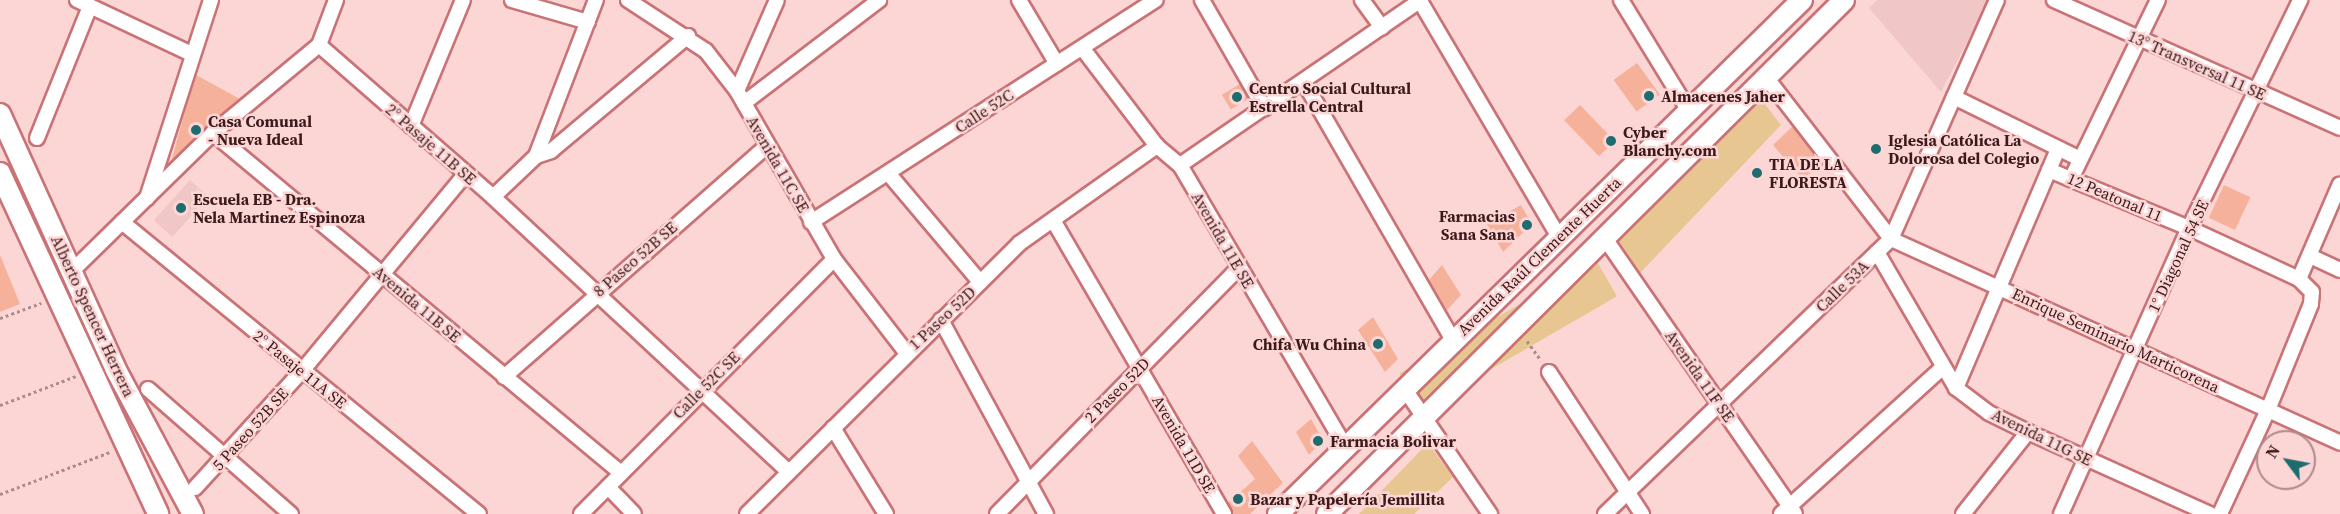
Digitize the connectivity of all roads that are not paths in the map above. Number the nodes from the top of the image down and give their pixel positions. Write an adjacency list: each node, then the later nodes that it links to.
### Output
1 (76, 0): 22 (street)
2 (211, 0): 29 (street)
3 (336, 0): 27 (street)
4 (463, 0): 39 (street)
5 (512, 0): 23 (street)
6 (596, 0): 23 (street)
7 (628, 0): 25 (street, Avenida 11C SE)
8 (777, 0): 34 (street)
9 (879, 0): 34 (street)
10 (1019, 0): 30 (street)
11 (1156, 0): 28 (street, Calle 52C)
12 (1202, 0): 36 (street)
13 (1362, 0): 24 (street)
14 (1421, 0): 24 (street); 61 (street)
15 (1621, 0): 37 (street)
16 (1803, 0): 37 (main road, Avenida Raúl Clemente Huerta)
17 (1844, 0): 31 (main road, Avenida Raúl Clemente Huerta)
18 (1997, 0): 35 (street, Calle 53A)
19 (2054, 0): 26 (street, 13° Transversal 11 SE)
20 (2158, 0): 26 (street)
21 (2300, 0): 33 (street, 1° Diagonal 54 SE)
22 (90, 6): 29 (street); 42 (street)
23 (588, 22): 46 (street)
24 (1382, 28): 32 (street)
25 (688, 36): 34 (street, Avenida 11C SE); 46 (street)
26 (2139, 39): 33 (street, 13° Transversal 11 SE); 47 (street)
27 (319, 45): 39 (street, 2° Pasaje 11B SE); 41 (street)
28 (1083, 49): 30 (street, Calle 52C); 44 (street, Avenida 11E SE)
29 (192, 54): 56 (street)
30 (1058, 64): 50 (street, Calle 52C)
31 (1766, 77): 62 (main road, Avenida Raúl Clemente Huerta); 63 (street)
32 (1304, 82): 36 (street); 76 (street)
33 (2257, 92): 40 (street, 13° Transversal 11 SE); 60 (street, 1° Diagonal 54 SE)
34 (740, 97): 43 (street, Avenida 11C SE)
35 (1954, 97): 45 (street, 12 Peatonal 11); 63 (street, Calle 53A)
36 (1264, 108): 48 (street)
37 (1689, 111): 61 (main road, Avenida Raúl Clemente Huerta)
38 (0, 114): 69 (main road, Alberto Spencer Herrera)
39 (411, 126): 52 (street, 2° Pasaje 11B SE)
40 (2340, 128)
41 (213, 133): 56 (street); 70 (street, Avenida 11B SE)
42 (37, 138)
43 (768, 145): 59 (street, Avenida 11C SE); 74 (street, 8 Paseo 52B SE)
44 (1157, 146): 48 (street, Avenida 11E SE); 57 (street, 1 Paseo 52D)
45 (2058, 149): 47 (street, 12 Peatonal 11); 49 (street)
46 (536, 156): 55 (street)
47 (2080, 159): 53 (street)
48 (1180, 165): 67 (street, Avenida 11E SE)
49 (2049, 170): 53 (street, 12 Peatonal 11); 73 (street)
50 (888, 173): 59 (street, Calle 52C); 72 (street)
51 (0, 174): 105 (main road, Alberto Spencer Herrera)
52 (465, 175): 55 (street, 2° Pasaje 11B SE); 70 (street, 5 Paseo 52B SE)
53 (2072, 179): 60 (street, 12 Peatonal 11)
54 (2340, 184): 65 (street)
55 (493, 197): 74 (street, 2° Pasaje 11B SE)
56 (147, 200): 58 (street)
57 (1053, 220): 72 (street, 1 Paseo 52D); 79 (street, Avenida 11D SE)
58 (122, 222): 69 (street); 81 (street, 2° Pasaje 11A SE)
59 (811, 222): 66 (street, Avenida 11C SE)
60 (2189, 228): 71 (street, 12 Peatonal 11); 77 (street, 1° Diagonal 54 SE)
61 (1559, 237): 76 (main road, Avenida Raúl Clemente Huerta)
62 (1604, 237): 88 (street, Avenida 11F SE); 90 (main road, Avenida Raúl Clemente Huerta)
63 (1891, 239): 64 (street, Calle 53A); 73 (street, Enrique Seminario Marticorena)
64 (1877, 252): 80 (street, Avenida 11G SE); 88 (street, Calle 53A)
65 (2310, 256): 68 (street); 71 (street)
66 (834, 259): 78 (street, Avenida 11C SE); 87 (street, Calle 52C SE)
67 (1239, 268): 79 (street, 2 Paseo 52D); 94 (street, Avenida 11E SE)
68 (2340, 270)
69 (72, 271): 106 (main road, Alberto Spencer Herrera)
70 (382, 275): 81 (street, 5 Paseo 52B SE); 83 (street, Avenida 11B SE)
71 (2299, 279): 89 (street)
72 (980, 282): 75 (street, 1 Paseo 52D)
73 (2001, 287): 77 (street, Enrique Seminario Marticorena); 85 (street)
74 (594, 294): 83 (street, 8 Paseo 52B SE); 87 (street, 2° Pasaje 11B SE)
75 (941, 320): 78 (street, 1 Paseo 52D); 99 (street)
76 (1453, 340): 84 (main road, Avenida Raúl Clemente Huerta)
77 (2136, 350): 89 (street, Enrique Seminario Marticorena); 96 (street, 1° Diagonal 54 SE)
78 (906, 352): 91 (street, 1 Paseo 52D)
79 (1140, 367): 99 (street, 2 Paseo 52D); 115 (street, Avenida 11D SE)
80 (1941, 369): 85 (street, Avenida 11G SE); 103 (street)
81 (302, 371): 95 (street, 5 Paseo 52B SE); 108 (street, 2° Pasaje 11A SE)
82 (1549, 372): 102 (street)
83 (504, 376): 98 (street, Avenida 11B SE)
84 (1404, 388): 90 (street); 94 (main road, Avenida Raúl Clemente Huerta)
85 (1956, 388): 92 (street, Avenida 11G SE)
86 (148, 389): 95 (street)
87 (702, 389): 97 (street, 2° Pasaje 11B SE); 98 (street, Calle 52C SE)
88 (1719, 404): 102 (street, Calle 53A); 103 (street, Avenida 11F SE)
89 (2268, 410): 93 (street, Enrique Seminario Marticorena); 123 (street)
90 (1424, 416): 117 (main road, Avenida Raúl Clemente Huerta); 118 (street)
91 (833, 428): 97 (street, 1 Paseo 52D); 112 (street)
92 (2028, 432): 96 (street, Avenida 11G SE); 121 (street)
93 (2340, 443)
94 (1344, 445): 116 (main road, Avenida Raúl Clemente Huerta)
95 (227, 457): 101 (street, 5 Paseo 52B SE); 107 (street)
96 (2086, 459): 104 (street, Avenida 11G SE); 122 (street, 1° Diagonal 54 SE)
97 (789, 472): 111 (street, 1 Paseo 52D)
98 (621, 473): 100 (street, Calle 52C SE)
99 (1027, 482): 113 (street, 2 Paseo 52D); 114 (street)
100 (608, 487): 109 (street, Calle 52C SE); 110 (street)
101 (195, 488)
102 (1628, 492): 119 (street, Calle 53A); 120 (street)
103 (1789, 511)
104 (2200, 512)
105 (158, 514)
106 (193, 514)
107 (291, 514)
108 (479, 514)
109 (581, 514)
110 (634, 514)
111 (747, 514)
112 (886, 514)
113 (997, 514)
114 (1046, 514)
115 (1224, 514)
116 (1278, 514)
117 (1327, 514)
118 (1490, 514)
119 (1605, 514)
120 (1642, 514)
121 (1963, 514)
122 (2061, 514)
123 (2220, 514)

